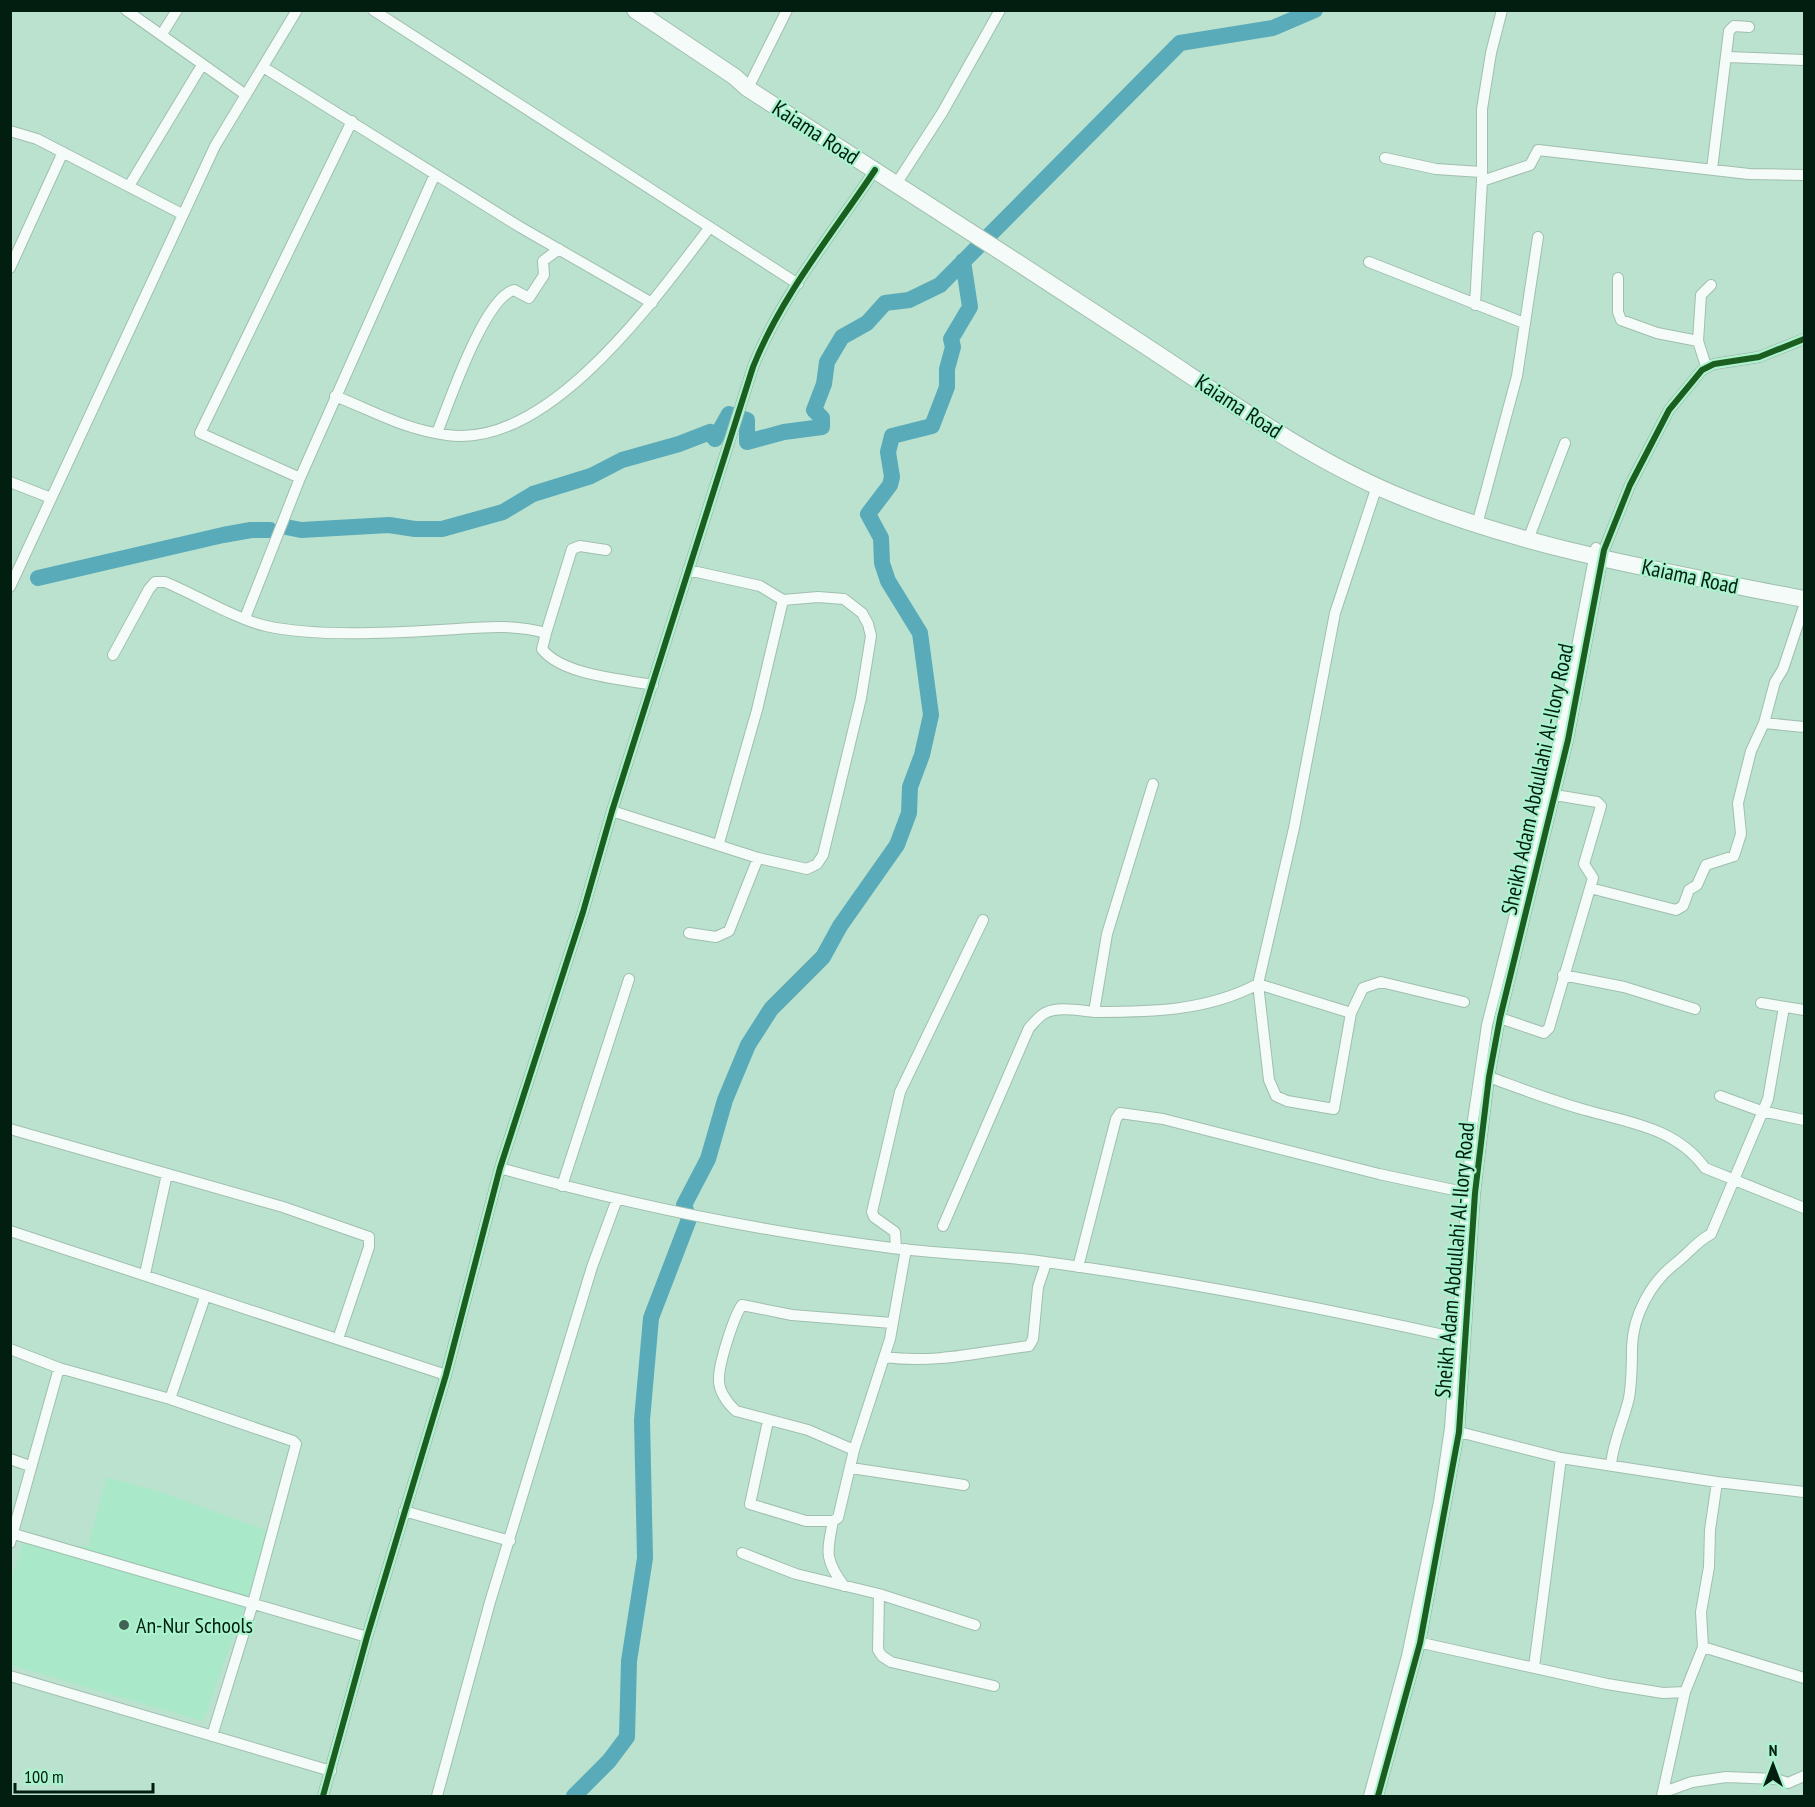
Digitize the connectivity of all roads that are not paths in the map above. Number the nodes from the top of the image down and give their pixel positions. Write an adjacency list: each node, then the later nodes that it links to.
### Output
1 (126, 10): 10 (street)
2 (177, 10): 10 (street)
3 (297, 10): 14 (street)
4 (373, 10): 29 (street)
5 (635, 10): 15 (highway, Kaiama Road)
6 (788, 10): 15 (street)
7 (1000, 10): 26 (street)
8 (1502, 10): 25 (street)
9 (1749, 27): 11 (street)
10 (162, 34): 13 (street)
11 (1727, 57): 12 (street); 21 (street)
12 (1804, 60)
13 (202, 65): 16 (street); 27 (street)
14 (263, 67): 16 (street); 17 (street)
15 (743, 79): 22 (highway, Kaiama Road); 26 (highway, Kaiama Road)
16 (246, 95): 28 (street)
17 (352, 121): 23 (street); 47 (street)
18 (10, 131): 19 (street)
19 (63, 152): 27 (street); 34 (street)
20 (1385, 158): 25 (street)
21 (1712, 169): 24 (street); 25 (street)
22 (875, 170): 31 (highway, Kaiama Road); 36 (street)
23 (435, 174): 32 (street); 44 (street)
24 (1804, 175)
25 (1481, 177): 39 (street)
26 (900, 178): 31 (highway, Kaiama Road)
27 (129, 186): 28 (street)
28 (182, 214): 50 (street)
29 (710, 227): 36 (street); 38 (street)
30 (1538, 237): 40 (street)
31 (990, 241): 49 (highway, Kaiama Road); 51 (highway, Kaiama Road)
32 (559, 249): 38 (street); 45 (street)
33 (1369, 262): 39 (street)
34 (10, 268)
35 (1618, 278): 42 (street)
36 (798, 284): 55 (street)
37 (1711, 285): 42 (street)
38 (652, 303): 45 (street)
39 (1475, 305): 40 (street)
40 (1524, 323): 51 (street)
41 (1804, 339): 43 (street)
42 (1698, 341): 43 (street)
43 (1706, 366): 54 (street)
44 (335, 396): 45 (street); 47 (street)
45 (437, 433)
46 (1565, 443): 52 (street)
47 (300, 477): 61 (street)
48 (10, 482): 50 (street)
49 (1377, 486): 54 (highway, Kaiama Road); 77 (street)
50 (51, 498): 56 (street)
51 (1479, 517): 52 (highway, Kaiama Road)
52 (1531, 532): 54 (highway, Kaiama Road)
53 (606, 550): 62 (street)
54 (1599, 553): 57 (highway, Kaiama Road); 58 (highway, Kaiama Road); 68 (street, Sheikh Adam Abdullahi Al-Ilory Road); 95 (street, Sheikh Adam Abdullahi Al-Ilory Road)
55 (688, 570): 59 (street); 64 (street)
56 (10, 587)
57 (1804, 592)
58 (1804, 599)
59 (783, 600): 70 (street); 71 (street)
60 (1804, 606): 65 (street)
61 (245, 618): 62 (street); 63 (street)
62 (546, 633): 64 (street)
63 (113, 655)
64 (652, 685): 69 (street)
65 (1764, 723): 66 (street); 72 (street)
66 (1804, 727)
67 (1153, 784): 83 (street)
68 (1556, 795): 72 (street); 85 (street, Sheikh Adam Abdullahi Al-Ilory Road)
69 (612, 811): 70 (street); 91 (street)
70 (719, 843): 71 (street)
71 (758, 858): 74 (street)
72 (1590, 888): 75 (street)
73 (982, 920): 100 (street)
74 (689, 933)
75 (1563, 975): 81 (street); 85 (street)
76 (629, 980): 94 (street)
77 (1258, 984): 83 (street); 84 (street); 84 (street)
78 (1464, 1002): 84 (street)
79 (1761, 1003): 80 (street)
80 (1784, 1007): 82 (street); 88 (street)
81 (1695, 1009)
82 (1804, 1010)
83 (1094, 1012): 98 (street)
84 (1351, 1013)
85 (1500, 1018): 86 (street, Sheikh Adam Abdullahi Al-Ilory Road)
86 (1489, 1077): 93 (street); 114 (street, Sheikh Adam Abdullahi Al-Ilory Road)
87 (1720, 1096): 88 (street)
88 (1761, 1111): 89 (street); 93 (street)
89 (1804, 1120)
90 (10, 1129): 92 (street)
91 (500, 1168): 94 (street); 111 (street)
92 (167, 1173): 103 (street); 107 (street)
93 (1731, 1180): 97 (street); 118 (street)
94 (562, 1186): 96 (street)
95 (1468, 1193): 102 (street); 106 (street, Sheikh Adam Abdullahi Al-Ilory Road)
96 (617, 1199): 100 (street); 127 (street)
97 (1804, 1208)
98 (943, 1226)
99 (10, 1231): 103 (street)
100 (901, 1249): 101 (street); 105 (street)
101 (1046, 1263): 102 (street); 109 (street)
102 (1077, 1267): 106 (street)
103 (145, 1274): 104 (street)
104 (205, 1297): 107 (street); 112 (street)
105 (892, 1323): 109 (street); 113 (street)
106 (1457, 1338): 134 (street, Sheikh Adam Abdullahi Al-Ilory Road)
107 (338, 1340): 111 (street)
108 (10, 1349): 110 (street)
109 (885, 1357): 115 (street)
110 (59, 1368): 112 (street); 119 (street)
111 (446, 1375): 124 (street)
112 (170, 1399): 131 (street)
113 (768, 1421): 115 (street); 125 (street)
114 (1459, 1432): 116 (street); 134 (street, Sheikh Adam Abdullahi Al-Ilory Road)
115 (854, 1450): 120 (street)
116 (1561, 1458): 118 (street); 136 (street)
117 (10, 1459): 119 (street)
118 (1611, 1465): 121 (street)
119 (30, 1466): 126 (street)
120 (851, 1468): 122 (street); 125 (street)
121 (1717, 1482): 123 (street); 135 (street)
122 (964, 1485)
123 (1804, 1492)
124 (404, 1511): 127 (street); 133 (street)
125 (833, 1521): 129 (street)
126 (12, 1538): 131 (street)
127 (510, 1541): 146 (street)
128 (742, 1553): 129 (street)
129 (844, 1586): 130 (street)
130 (879, 1594): 132 (street); 139 (street)
131 (253, 1603): 133 (street); 141 (street)
132 (975, 1625)
133 (367, 1637): 142 (street)
134 (1415, 1642): 136 (street); 147 (street, Sheikh Adam Abdullahi Al-Ilory Road); 148 (street, Sheikh Adam Abdullahi Al-Ilory Road)
135 (1703, 1647): 138 (street); 140 (street)
136 (1534, 1667): 140 (street)
137 (10, 1676): 141 (street)
138 (1804, 1678)
139 (994, 1686)
140 (1685, 1692): 144 (street)
141 (212, 1736): 142 (street)
142 (331, 1771): 145 (street)
143 (1804, 1776): 144 (street)
144 (1663, 1794)
145 (323, 1797)
146 (437, 1797)
147 (1369, 1797)
148 (1378, 1797)

